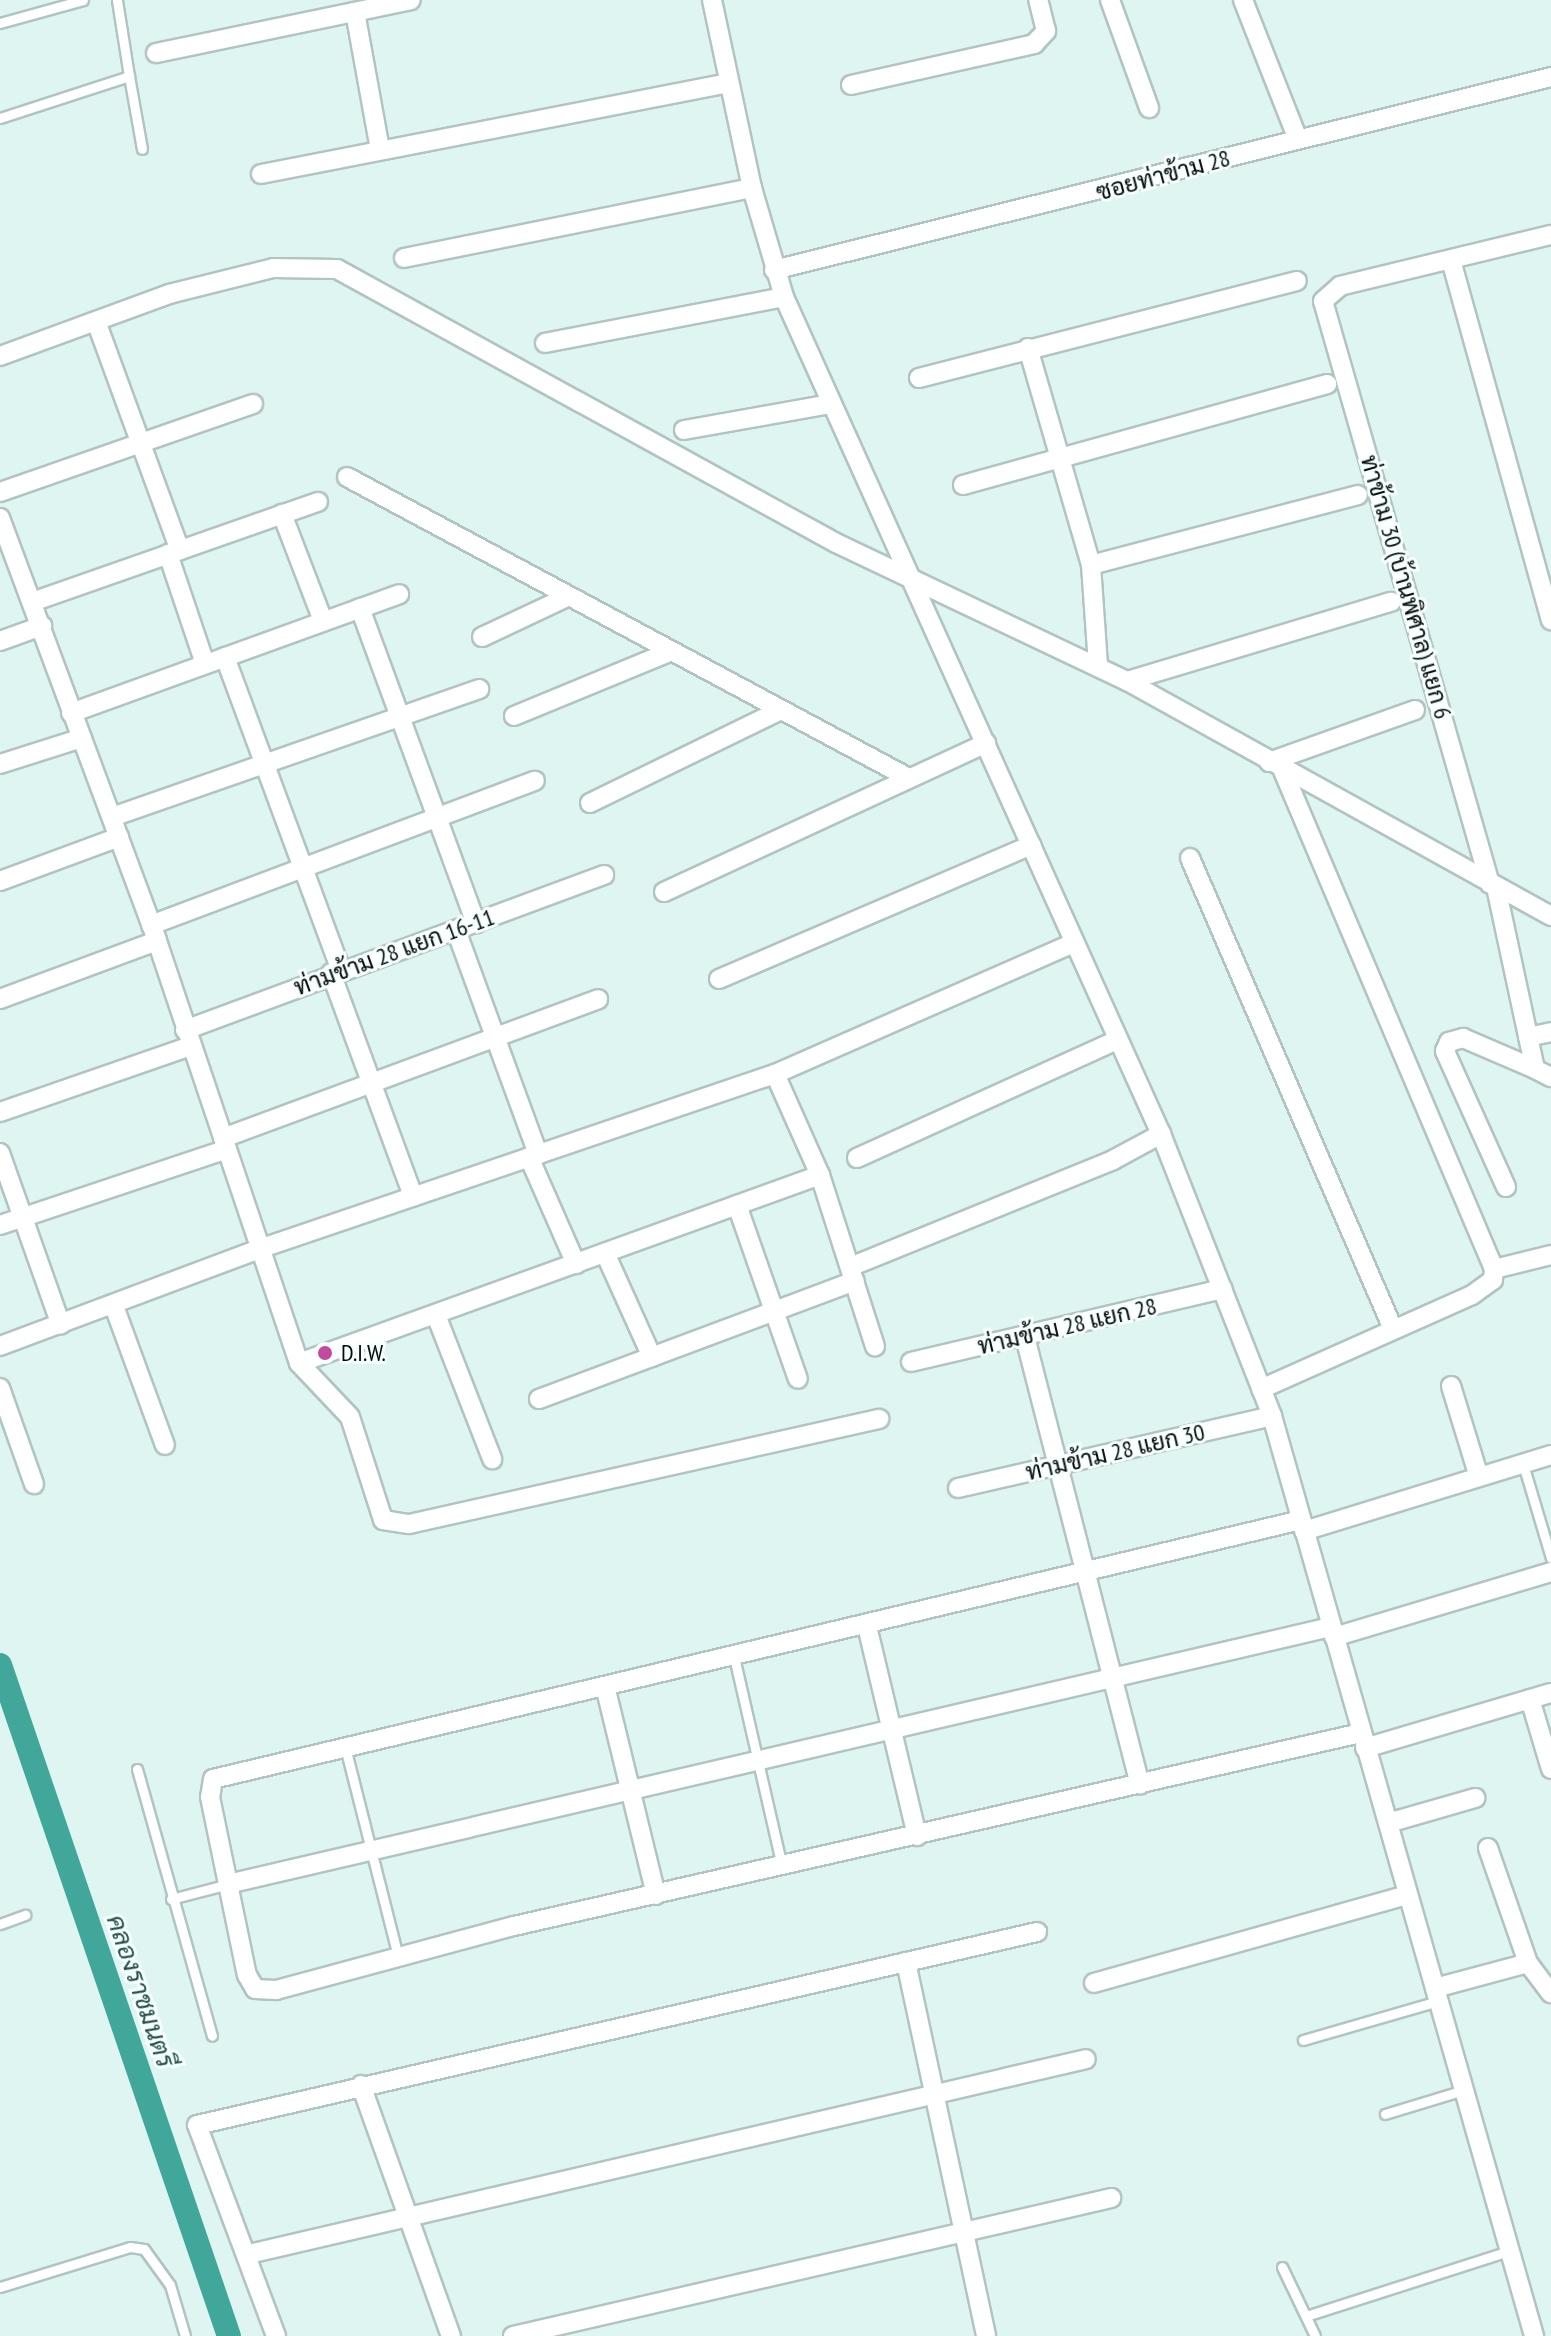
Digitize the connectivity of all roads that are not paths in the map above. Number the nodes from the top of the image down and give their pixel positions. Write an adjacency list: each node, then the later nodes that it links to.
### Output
1 (83, 0): 9 (lane)
2 (117, 0): 11 (lane)
3 (411, 0): 8 (street)
4 (712, 0): 13 (street)
5 (1038, 0): 14 (street)
6 (1110, 0): 15 (street)
7 (1243, 0): 17 (street)
8 (355, 12): 10 (street); 19 (street)
9 (0, 23)
10 (156, 53)
11 (129, 76): 16 (lane); 18 (lane)
12 (1551, 77): 17 (street, ซอยท่าข้าม 28)
13 (728, 83): 19 (street); 21 (street)
14 (851, 85)
15 (1149, 108)
16 (0, 118)
17 (1297, 137): 25 (street, ซอยท่าข้าม 28)
18 (142, 149)
19 (380, 150): 20 (street)
20 (261, 174)
21 (752, 188): 23 (street); 25 (street)
22 (1551, 235): 24 (street)
23 (404, 258)
24 (1451, 260): 54 (street); 86 (street, ท่าข้าม 30 (บ้านพิศาล) แยก 6)
25 (774, 270): 27 (street)
26 (1297, 281): 30 (street)
27 (784, 297): 29 (street); 35 (street)
28 (96, 321): 31 (street); 37 (street); 48 (street)
29 (545, 343)
30 (1028, 348): 32 (street); 38 (street)
31 (0, 356)
32 (919, 378)
33 (1327, 384): 38 (street)
34 (253, 404): 37 (street)
35 (830, 404): 36 (street); 48 (street)
36 (684, 430)
37 (140, 443): 41 (street); 46 (street)
38 (1060, 455): 40 (street); 47 (street)
39 (347, 477): 50 (street)
40 (963, 485)
41 (0, 492)
42 (1358, 495): 47 (street)
43 (318, 502): 44 (street)
44 (282, 514): 46 (street); 55 (street)
45 (0, 518): 51 (street)
46 (174, 552): 51 (street); 61 (street)
47 (1091, 565): 62 (street)
48 (908, 578): 62 (street); 71 (street)
49 (399, 594): 53 (street)
50 (569, 596): 57 (street); 59 (street)
51 (32, 602): 56 (street)
52 (1391, 602): 63 (street)
53 (360, 608): 55 (street); 68 (street)
54 (1551, 620)
55 (323, 621): 60 (street)
56 (42, 626): 58 (street); 67 (street)
57 (482, 637)
58 (0, 641)
59 (667, 653): 65 (street); 69 (street)
60 (225, 657): 61 (street); 73 (street)
61 (205, 664): 67 (street)
62 (1098, 666): 63 (street)
63 (1127, 681): 74 (street)
64 (479, 689): 68 (street)
65 (781, 710): 75 (street); 77 (street)
66 (1415, 710): 74 (street)
67 (71, 713): 70 (street)
68 (399, 716): 73 (street); 79 (street)
69 (514, 716)
70 (82, 738): 72 (street); 78 (street)
71 (986, 743): 75 (street); 81 (street)
72 (0, 764)
73 (264, 764): 78 (street); 83 (street)
74 (1276, 766): 86 (street); 121 (street)
75 (907, 777): 87 (street)
76 (535, 781): 79 (street)
77 (590, 803)
78 (112, 817): 80 (street)
79 (437, 818): 83 (street); 89 (street)
80 (119, 837): 85 (street); 91 (street)
81 (1031, 845): 92 (street); 94 (street)
82 (1190, 858): 128 (street)
83 (304, 868): 91 (street); 93 (street)
84 (604, 875): 89 (street, ท่ามข้าม 28 แยก 16-11)
85 (0, 881)
86 (1493, 886): 88 (street); 99 (street, ท่าข้าม 30 (บ้านพิศาล) แยก 6)
87 (664, 892)
88 (1551, 916)
89 (476, 923): 90 (street, ท่ามข้าม 28 แยก 16-11)
90 (456, 930): 93 (street, ท่ามข้าม 28 แยก 16-11); 98 (street)
91 (154, 933): 95 (street); 100 (street)
92 (1071, 944): 101 (street); 103 (street)
93 (336, 972): 100 (street, ท่ามข้าม 28 แยก 16-11); 104 (street)
94 (719, 979)
95 (0, 999)
96 (598, 999): 98 (street)
97 (1551, 1032): 99 (street)
98 (495, 1037): 104 (street); 109 (street)
99 (1528, 1037): 102 (street, ท่าข้าม 30 (บ้านพิศาล) แยก 6)
100 (188, 1038): 105 (street, ท่ามข้าม 28 แยก 16-11); 107 (street)
101 (1115, 1041): 106 (street); 110 (street)
102 (1543, 1073): 112 (street)
103 (775, 1074): 109 (street); 111 (street)
104 (370, 1083): 107 (street); 113 (street)
105 (0, 1112)
106 (1161, 1134): 122 (street); 123 (street)
107 (225, 1144): 115 (street); 117 (street)
108 (0, 1153): 115 (street)
109 (534, 1156): 113 (street); 120 (street)
110 (857, 1158)
111 (820, 1175): 114 (street); 122 (street)
112 (1506, 1187)
113 (413, 1196): 117 (street)
114 (737, 1205): 118 (street); 125 (street)
115 (22, 1218): 116 (street); 127 (street)
116 (0, 1225)
117 (262, 1248): 124 (street); 134 (street)
118 (605, 1253): 120 (street); 132 (street)
119 (1551, 1255): 121 (street)
120 (576, 1264): 126 (street)
121 (1494, 1269): 128 (street)
122 (852, 1274): 125 (street); 131 (street)
123 (1223, 1289): 129 (street, ท่ามข้าม 28 แยก 28); 138 (street)
124 (114, 1306): 127 (street); 142 (street)
125 (774, 1311): 132 (street); 135 (street)
126 (436, 1315): 134 (street); 144 (street)
127 (61, 1325): 130 (street)
128 (1393, 1329): 138 (street)
129 (1025, 1337): 133 (street, ท่ามข้าม 28 แยก 28); 146 (street)
130 (0, 1346)
131 (875, 1346)
132 (652, 1357): 139 (street)
133 (911, 1362)
134 (299, 1363): 141 (street)
135 (798, 1379)
136 (1451, 1386): 147 (street)
137 (0, 1388): 148 (street)
138 (1261, 1389): 140 (street)
139 (539, 1399)
140 (1272, 1416): 146 (street, ท่ามข้าม 28 แยก 30); 150 (street)
141 (879, 1419)
142 (165, 1445)
143 (1551, 1455): 145 (street)
144 (492, 1459)
145 (1523, 1464): 147 (street); 151 (lane)
146 (1057, 1466): 149 (street, ท่ามข้าม 28 แยก 30); 152 (street)
147 (1479, 1477): 150 (street)
148 (34, 1484)
149 (958, 1488)
150 (1303, 1526): 152 (street); 155 (street)
151 (1551, 1558)
152 (1086, 1570): 154 (street); 157 (street)
153 (1551, 1572): 155 (street)
154 (867, 1626): 156 (street); 161 (street)
155 (1332, 1632): 157 (street); 162 (street)
156 (734, 1657): 158 (street); 164 (lane)
157 (1113, 1676): 161 (street); 167 (street)
158 (605, 1686): 163 (street); 168 (street)
159 (1551, 1693): 160 (street)
160 (1530, 1699): 162 (street); 166 (street)
161 (892, 1726): 164 (street); 171 (street)
162 (1363, 1740): 167 (street); 170 (street)
163 (345, 1747): 173 (lane); 175 (street)
164 (760, 1758): 168 (street); 174 (lane)
165 (137, 1769): 178 (lane)
166 (1551, 1769)
167 (1140, 1784): 171 (street)
168 (630, 1790): 173 (street); 176 (street)
169 (1475, 1798): 170 (street)
170 (1388, 1823): 177 (street)
171 (917, 1836): 174 (street)
172 (1488, 1848): 184 (street)
173 (372, 1851): 175 (street); 182 (lane)
174 (782, 1866): 176 (street)
175 (228, 1884): 178 (lane); 182 (street)
176 (656, 1895): 182 (street)
177 (1407, 1895): 185 (street); 187 (street)
178 (171, 1899): 188 (lane)
179 (25, 1915): 180 (lane)
180 (0, 1924)
181 (1037, 1932): 183 (street)
182 (398, 1956)
183 (906, 1962): 191 (street); 193 (street)
184 (1528, 1963): 186 (street); 187 (street)
185 (1094, 1983)
186 (1551, 1993)
187 (1437, 1994): 189 (lane); 192 (street)
188 (212, 2036)
189 (1303, 2040)
190 (1086, 2059): 193 (street)
191 (361, 2085): 196 (street); 199 (street)
192 (1464, 2090): 194 (lane); 198 (street)
193 (936, 2094): 196 (street); 197 (street)
194 (1385, 2114)
195 (1111, 2198): 197 (street)
196 (406, 2214): 199 (street); 205 (street)
197 (967, 2232): 206 (street); 207 (street)
198 (1508, 2251): 202 (lane); 209 (street)
199 (249, 2254): 204 (street)
200 (1282, 2267): 202 (lane)
201 (0, 2287): 203 (lane)
202 (1306, 2316): 208 (lane)
203 (185, 2336)
204 (276, 2336)
205 (451, 2336)
206 (513, 2336)
207 (986, 2336)
208 (1315, 2336)
209 (1534, 2336)

